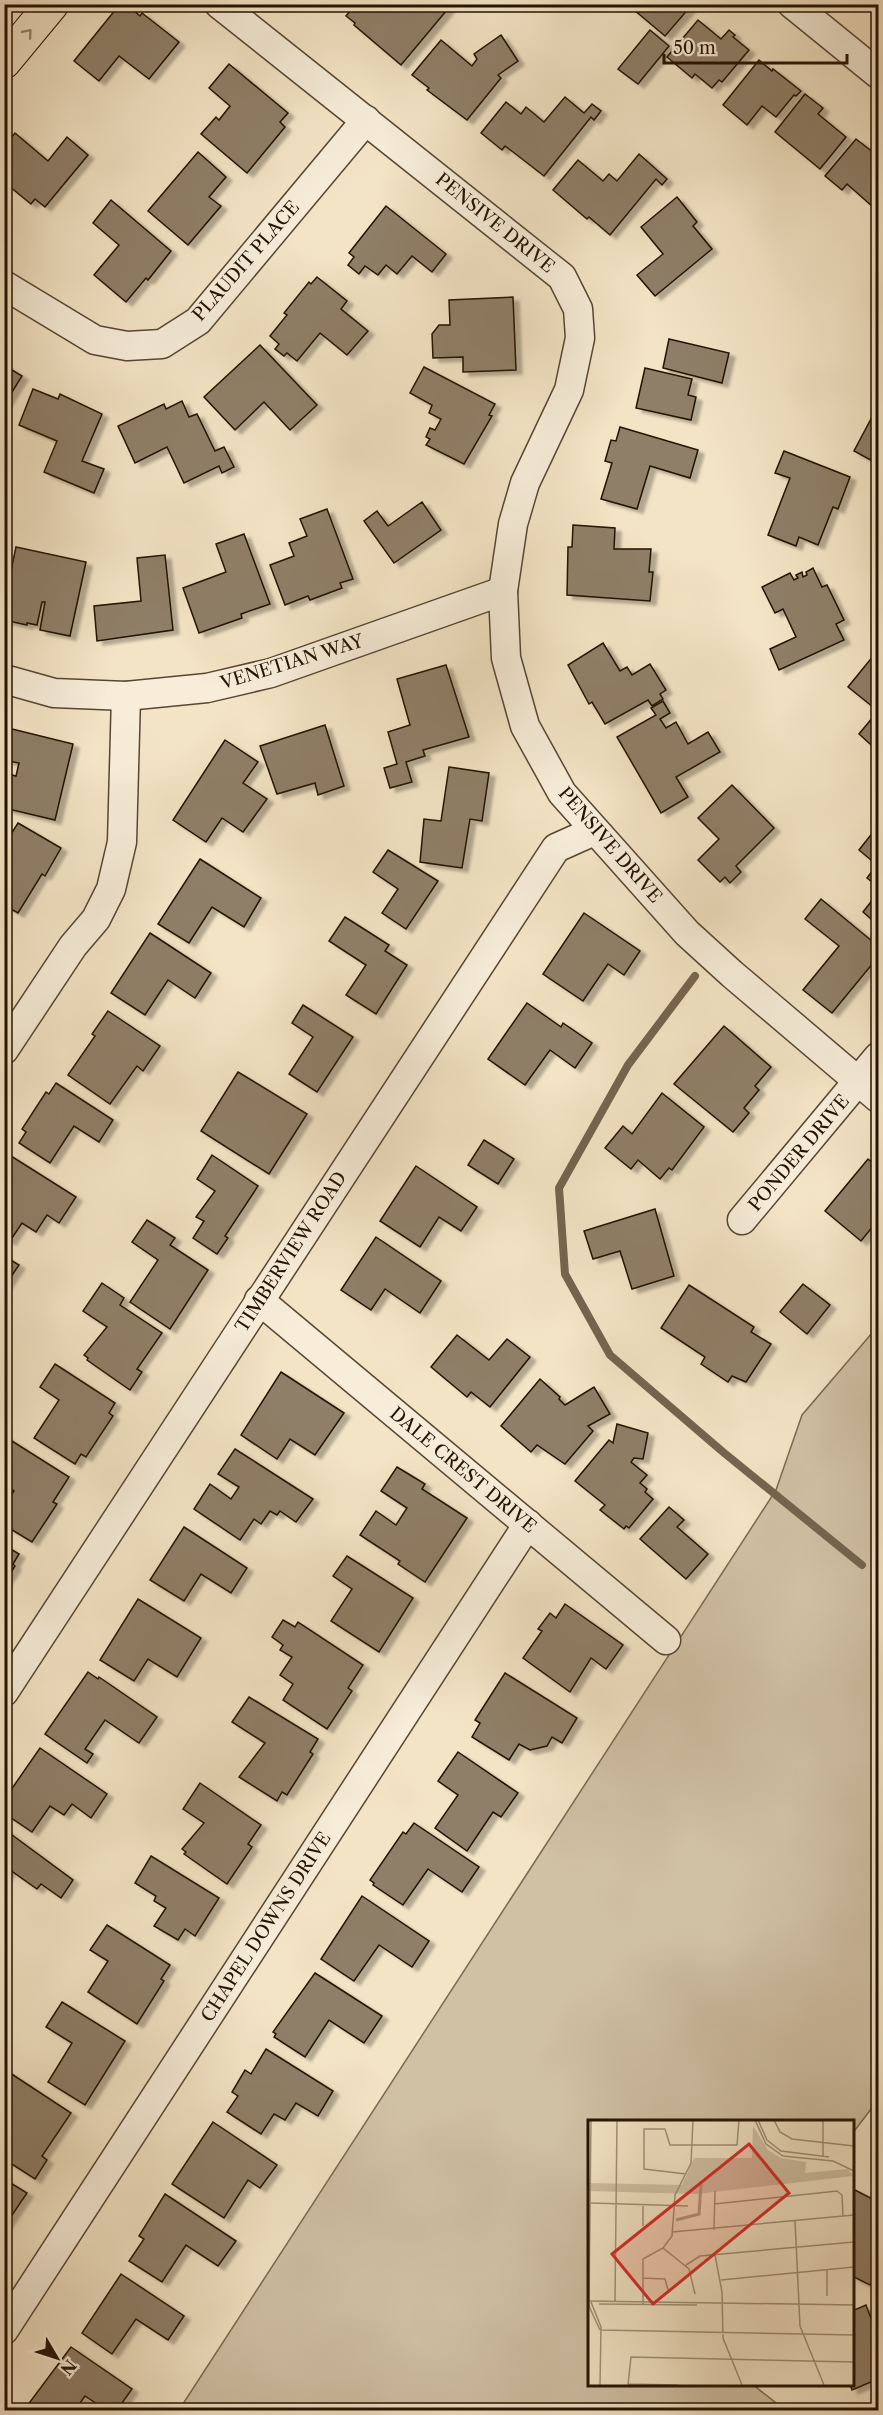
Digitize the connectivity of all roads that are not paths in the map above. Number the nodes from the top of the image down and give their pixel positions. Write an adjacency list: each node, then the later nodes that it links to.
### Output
1 (52, 4): 4 (main road, one-way to 1)
2 (219, 4): 6 (street, PENSIVE DRIVE)
3 (792, 4): 5 (street)
4 (4, 62)
5 (879, 74)
6 (366, 120): 7 (street, PLAUDIT PLACE); 8 (street, PENSIVE DRIVE)
7 (4, 285)
8 (503, 591): 10 (street, VENETIAN WAY); 11 (street, PENSIVE DRIVE)
9 (4, 679): 10 (street, VENETIAN WAY)
10 (126, 696): 12 (street)
11 (594, 831): 14 (street, PENSIVE DRIVE); 16 (street, TIMBERVIEW ROAD)
12 (4, 1050)
13 (879, 1057): 14 (street, PONDER DRIVE)
14 (868, 1089): 15 (street, PONDER DRIVE)
15 (742, 1220)
16 (259, 1300): 17 (street, DALE CREST DRIVE); 19 (street, TIMBERVIEW ROAD)
17 (528, 1524): 18 (street, DALE CREST DRIVE); 20 (street, CHAPEL DOWNS DRIVE)
18 (666, 1640)
19 (4, 1692)
20 (4, 2330)

